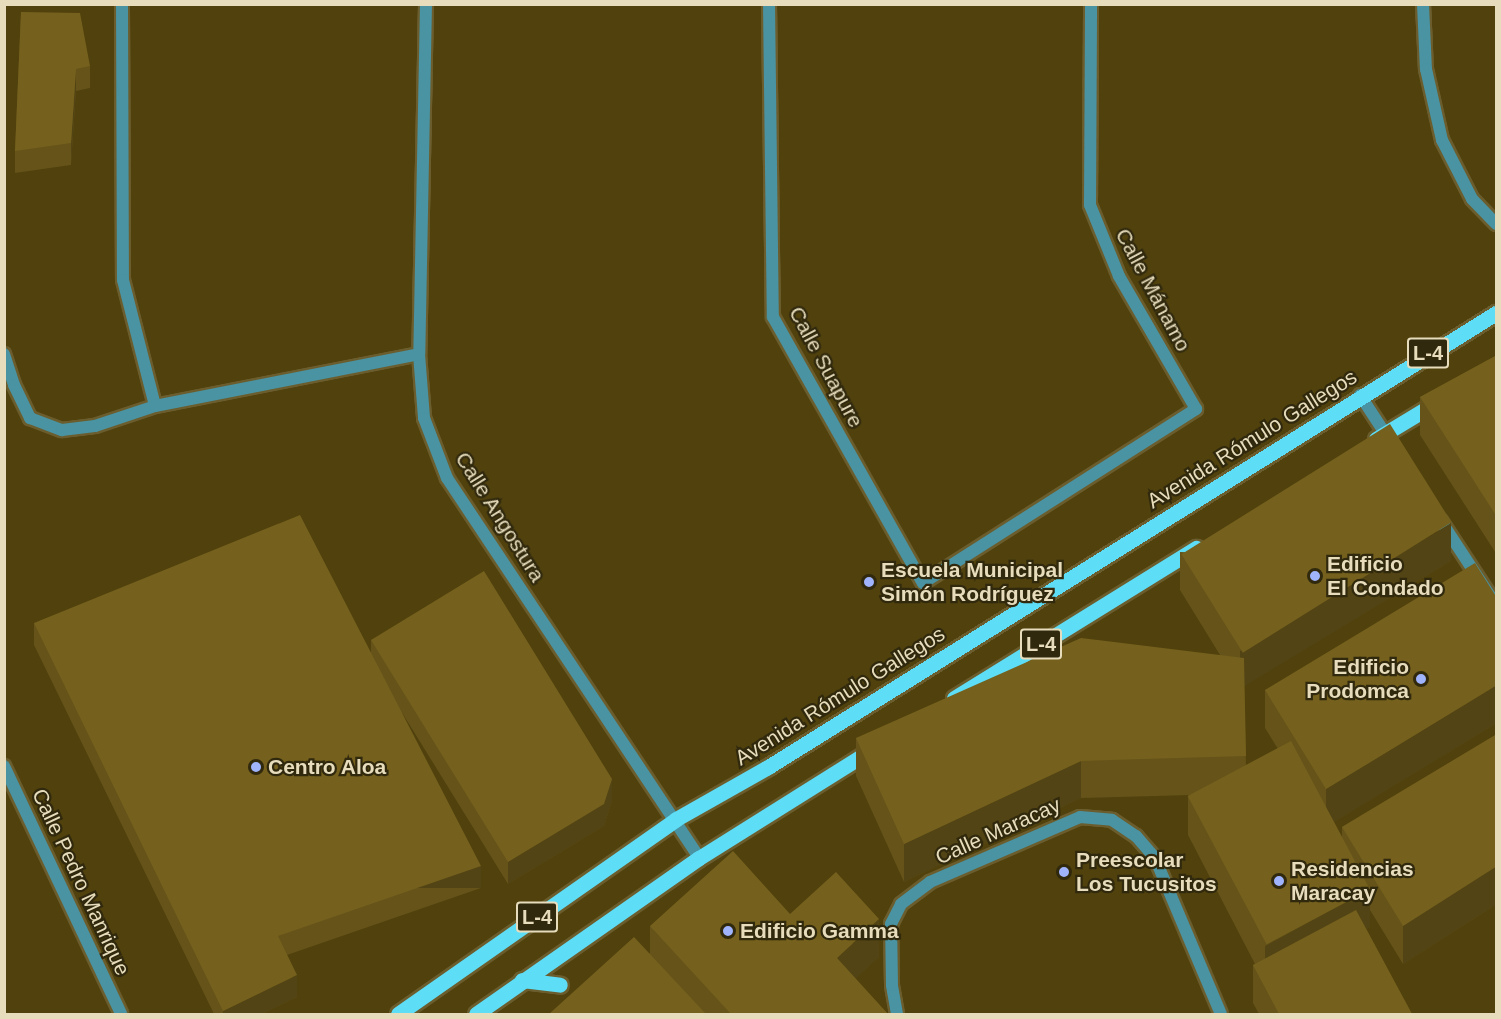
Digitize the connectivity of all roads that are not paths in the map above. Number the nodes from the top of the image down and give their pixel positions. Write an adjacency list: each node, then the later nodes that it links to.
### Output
1 (122, 4): 12 (street)
2 (426, 4): 9 (street, Calle Angostura)
3 (769, 4): 13 (street, Calle Suapure)
4 (1091, 4): 13 (street, Calle Mánamo)
5 (1424, 4): 6 (street)
6 (1497, 224)
7 (1497, 313): 11 (main road, Avenida Rómulo Gallegos / L-4)
8 (4, 354): 12 (street)
9 (419, 354): 12 (street); 23 (street, Calle Angostura)
10 (1456, 390): 14 (main road, L-4)
11 (1360, 395): 14 (street); 23 (main road, Avenida Rómulo Gallegos / L-4)
12 (155, 406)
13 (1196, 409)
14 (1385, 433): 15 (main road, L-4); 16 (street)
15 (1366, 445)
16 (1398, 453)
17 (1435, 510): 19 (street)
18 (1209, 540): 20 (main road, L-4)
19 (1497, 605)
20 (937, 709)
21 (888, 740): 24 (main road, L-4)
22 (4, 765): 27 (street, Calle Pedro Manrique)
23 (676, 819): 24 (street, Calle Angostura); 28 (main road, Avenida Rómulo Gallegos / L-4)
24 (699, 858): 25 (main road, L-4)
25 (522, 980): 26 (main road); 29 (main road, L-4)
26 (560, 985)
27 (121, 1014)
28 (398, 1014)
29 (476, 1014)
30 (897, 1014): 31 (street, Calle Maracay)
31 (1221, 1014)

